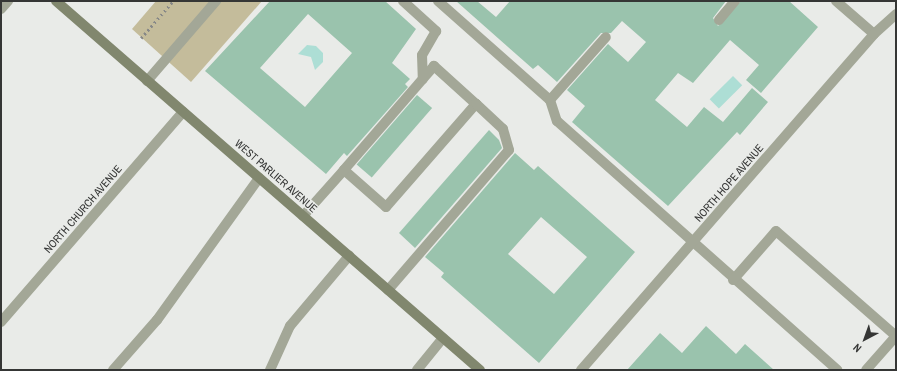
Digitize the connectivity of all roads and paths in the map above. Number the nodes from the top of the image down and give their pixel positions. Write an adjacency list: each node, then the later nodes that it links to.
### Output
1 (8, 1): 9 (street)
2 (56, 1): 18 (street, WEST PARLIER AVENUE)
3 (173, 1): 14 (path)
4 (216, 1): 18 (street)
5 (403, 1): 15 (street)
6 (438, 1): 19 (street)
7 (735, 1): 11 (street)
8 (836, 1): 12 (street)
9 (1, 9)
10 (896, 14): 12 (street, NORTH HOPE AVENUE)
11 (719, 20)
12 (874, 34): 25 (street, NORTH HOPE AVENUE)
13 (606, 37): 19 (street)
14 (141, 38)
15 (422, 55): 16 (street); 17 (street)
16 (434, 66): 17 (street); 20 (street)
17 (423, 79): 22 (street)
18 (147, 80): 21 (street, WEST PARLIER AVENUE)
19 (550, 100): 25 (street)
20 (476, 104): 22 (street); 28 (street)
21 (183, 112): 23 (street, WEST PARLIER AVENUE); 29 (street, NORTH CHURCH AVENUE)
22 (344, 170): 24 (street)
23 (260, 178): 24 (street, WEST PARLIER AVENUE); 31 (street)
24 (303, 216): 26 (street, WEST PARLIER AVENUE)
25 (694, 242): 27 (street); 35 (street, NORTH HOPE AVENUE)
26 (349, 256): 28 (street, WEST PARLIER AVENUE); 32 (street)
27 (733, 280): 36 (street); 37 (street)
28 (388, 290): 30 (street, WEST PARLIER AVENUE)
29 (1, 322)
30 (443, 338): 33 (street); 34 (street, WEST PARLIER AVENUE)
31 (113, 370)
32 (270, 370)
33 (417, 370)
34 (480, 370)
35 (581, 370)
36 (837, 370)
37 (866, 370)

